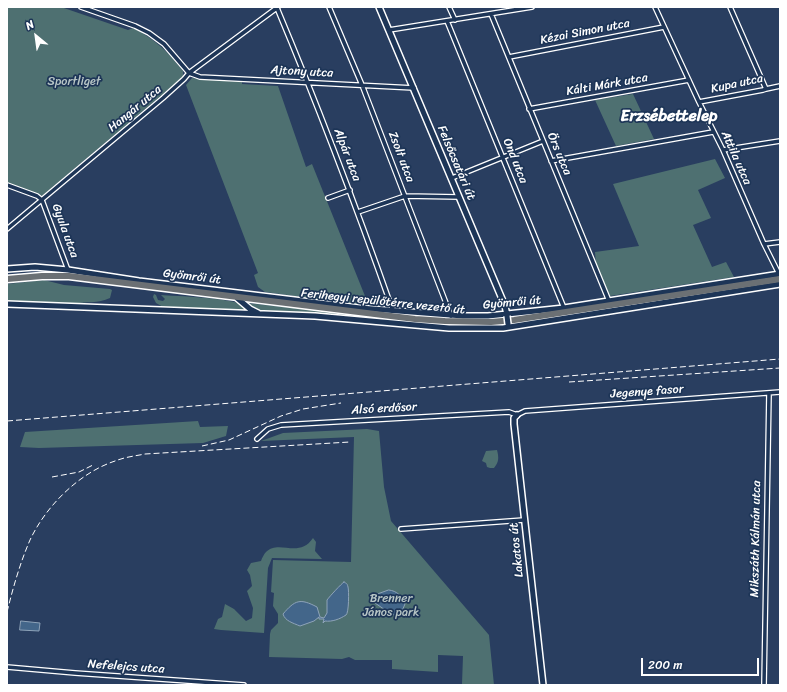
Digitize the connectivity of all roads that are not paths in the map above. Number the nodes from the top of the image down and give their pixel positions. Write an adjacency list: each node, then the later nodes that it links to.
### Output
1 (81, 7): 17 (street)
2 (329, 7): 20 (street, Zsolt utca)
3 (379, 7): 15 (street, Felsőcsatári út)
4 (449, 7): 12 (street)
5 (506, 7): 10 (street)
6 (532, 7): 10 (street)
7 (655, 7): 14 (street, Attila utca)
8 (730, 7): 23 (street)
9 (277, 8): 17 (street, Hangár utca); 19 (street, Alpár utca)
10 (508, 12): 11 (street)
11 (491, 14): 12 (street); 16 (street, Örs utca)
12 (455, 20): 13 (street)
13 (447, 21): 15 (street); 30 (street, Ond utca)
14 (664, 27): 16 (street, Kézai Simon utca); 18 (street, Attila utca)
15 (389, 30): 22 (street, Felsőcsatári út)
16 (509, 57): 25 (street, Örs utca)
17 (189, 73): 19 (street, Ajtony utca); 38 (street, Hangár utca)
18 (689, 80): 24 (street, Attila utca); 25 (street, Kálti Márk utca)
19 (308, 83): 20 (street, Ajtony utca); 34 (street, Alpár utca)
20 (362, 85): 22 (street, Ajtony utca); 35 (street, Zsolt utca)
21 (780, 86): 23 (street, Kupa utca)
22 (414, 88): 32 (street, Felsőcsatári út)
23 (766, 89): 24 (street, Kupa utca)
24 (699, 102): 26 (street, Attila utca)
25 (530, 109): 27 (street, Örs utca)
26 (713, 132): 29 (street, Attila utca); 31 (street)
27 (543, 141): 30 (street); 31 (street, Örs utca)
28 (780, 141): 29 (street)
29 (723, 150): 42 (street, Attila utca)
30 (502, 157): 32 (street); 51 (street, Ond utca)
31 (551, 161): 49 (street, Örs utca)
32 (452, 178): 36 (street, Felsőcsatári út)
33 (7, 185): 38 (street)
34 (350, 190): 37 (street); 39 (street, Alpár utca)
35 (405, 196): 36 (street); 39 (street); 55 (street, Zsolt utca)
36 (459, 196): 54 (street, Felsőcsatári út)
37 (328, 198)
38 (42, 200): 40 (street, Hangár utca); 44 (street, Gyula utca)
39 (358, 212): 52 (street, Alpár utca)
40 (7, 229)
41 (780, 242): 42 (street)
42 (764, 244): 45 (street, Attila utca)
43 (7, 269): 44 (street, Gyömrői út)
44 (68, 270): 52 (street, Gyömrői út)
45 (780, 276): 48 (main road, Ferihegyi repülőtérre vezető út); 49 (street, Gyömrői út)
46 (7, 279): 48 (main road, Ferihegyi repülőtérre vezető út)
47 (780, 284): 56 (street, Gyömrői út)
48 (234, 296): 53 (street, Gyömrői út)
49 (609, 301): 51 (street, Gyömrői út)
50 (7, 304): 53 (street, Gyömrői út)
51 (564, 308): 54 (street, Gyömrői út)
52 (393, 311): 55 (street, Gyömrői út)
53 (269, 314): 56 (street, Gyömrői út)
54 (507, 315): 55 (street, Gyömrői út); 56 (street, Felsőcsatári út, bridge)
55 (451, 316)
56 (508, 326)
57 (780, 392): 58 (street, Jegenye fasor)
58 (769, 393): 59 (street, Jegenye fasor); 67 (street, Mikszáth Kálmán utca)
59 (517, 415): 60 (street, Alsó erdősor); 61 (street, Lakatos út)
60 (257, 439)
61 (524, 520): 62 (street); 66 (street, Lakatos út)
62 (400, 529)
63 (7, 667): 64 (street, Nefelejcs utca)
64 (196, 683): 65 (street, Nefelejcs utca)
65 (244, 685)
66 (543, 685)
67 (764, 685)

